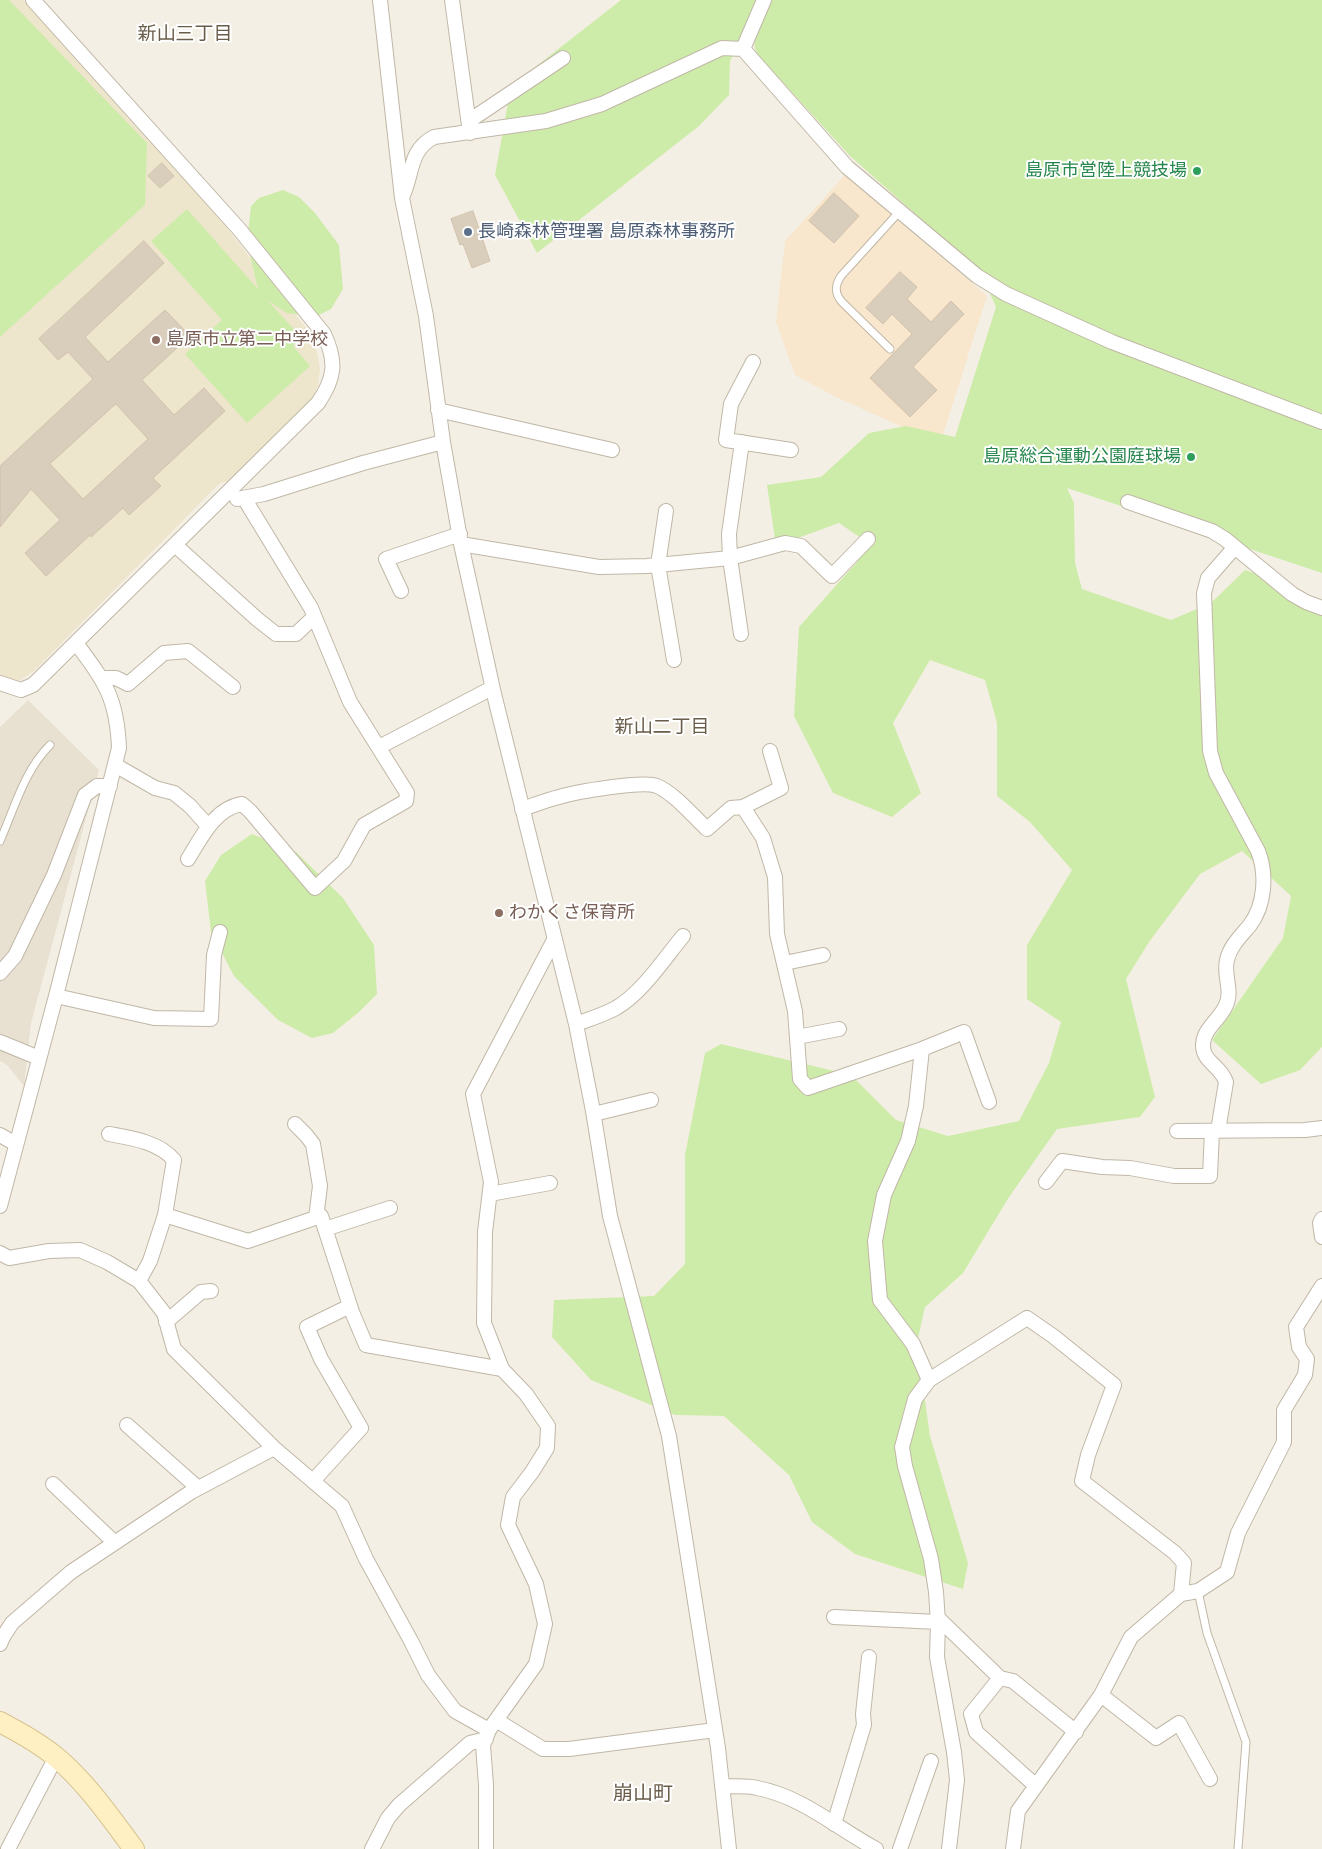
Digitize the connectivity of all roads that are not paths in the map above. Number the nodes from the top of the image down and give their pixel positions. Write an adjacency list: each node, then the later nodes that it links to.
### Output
1 (33, 0): 19 (street)
2 (380, 0): 8 (street)
3 (452, 0): 7 (street)
4 (764, 0): 5 (street)
5 (743, 49): 7 (street); 9 (street)
6 (563, 58): 7 (street)
7 (470, 127): 8 (street)
8 (402, 198): 12 (street)
9 (900, 211): 10 (lane); 13 (street)
10 (890, 348)
11 (752, 362): 15 (street)
12 (438, 410): 14 (street); 16 (street)
13 (1322, 422)
14 (443, 442): 18 (street); 22 (street)
15 (742, 442): 17 (street); 26 (street)
16 (612, 450)
17 (791, 450)
18 (244, 498): 19 (street); 30 (street)
19 (219, 502): 24 (street)
20 (1128, 502): 25 (street)
21 (666, 511): 27 (street)
22 (460, 539): 27 (street); 28 (street); 37 (street)
23 (868, 539): 26 (street)
24 (175, 545): 30 (street); 32 (street)
25 (1236, 547): 29 (street); 67 (street)
26 (730, 558): 27 (street); 31 (street)
27 (658, 565): 33 (street)
28 (401, 591)
29 (1322, 608)
30 (314, 617): 39 (street)
31 (741, 634)
32 (76, 643): 34 (street); 35 (street)
33 (674, 660)
34 (102, 678): 36 (street); 41 (street)
35 (0, 683)
36 (233, 687)
37 (492, 688): 39 (street); 44 (street)
38 (50, 745): 46 (lane)
39 (379, 747): 45 (street)
40 (770, 751): 43 (street)
41 (115, 765): 42 (street); 45 (street)
42 (110, 786): 53 (street); 54 (street)
43 (743, 806): 44 (street); 52 (street)
44 (522, 809): 50 (street)
45 (208, 826): 47 (street)
46 (0, 841)
47 (188, 859)
48 (220, 932): 54 (street)
49 (683, 936): 55 (street)
50 (554, 940): 55 (street); 73 (street)
51 (823, 955): 52 (street)
52 (785, 963): 57 (street)
53 (0, 973)
54 (56, 996): 60 (street)
55 (576, 1024): 63 (street)
56 (839, 1029): 57 (street)
57 (797, 1037): 59 (street)
58 (0, 1042): 60 (street)
59 (922, 1049): 62 (street); 87 (street)
60 (39, 1058): 70 (street)
61 (651, 1100): 63 (street)
62 (989, 1102)
63 (594, 1114): 104 (street)
64 (295, 1124): 78 (street)
65 (1322, 1128): 67 (street)
66 (1177, 1131): 67 (street)
67 (1215, 1131): 71 (street)
68 (109, 1134): 76 (street)
69 (0, 1135): 70 (street)
70 (16, 1144): 74 (street)
71 (1046, 1182)
72 (550, 1183): 73 (street)
73 (490, 1194): 86 (street)
74 (0, 1206)
75 (390, 1208): 78 (street)
76 (165, 1215): 78 (street); 81 (street)
77 (1322, 1219): 79 (street)
78 (321, 1223): 84 (street)
79 (1322, 1237)
80 (0, 1253): 81 (street)
81 (139, 1281): 85 (street)
82 (1322, 1286): 94 (street)
83 (211, 1291): 85 (street)
84 (350, 1306): 86 (street); 90 (street)
85 (166, 1322): 89 (street)
86 (502, 1369): 103 (street)
87 (929, 1380): 95 (street); 97 (street)
88 (128, 1425): 92 (street)
89 (274, 1448): 90 (street); 92 (street)
90 (313, 1481): 103 (street)
91 (53, 1484): 93 (street)
92 (198, 1488): 93 (street)
93 (114, 1542): 98 (street)
94 (1198, 1592): 95 (street); 121 (lane)
95 (1181, 1594): 101 (street)
96 (834, 1617): 97 (street)
97 (938, 1620): 100 (street); 119 (street)
98 (0, 1644)
99 (869, 1657): 111 (street)
100 (1000, 1678): 105 (street); 110 (street)
101 (1101, 1695): 105 (street); 108 (street)
102 (0, 1722): 106 (street)
103 (490, 1729): 104 (street); 114 (street); 115 (street)
104 (715, 1730): 109 (street)
105 (1076, 1732): 110 (street)
106 (56, 1757): 112 (street); 113 (street)
107 (932, 1761): 118 (street)
108 (1210, 1779)
109 (722, 1786): 111 (street); 116 (street)
110 (1036, 1786): 120 (street)
111 (834, 1824): 117 (street)
112 (8, 1849)
113 (134, 1849)
114 (372, 1849)
115 (486, 1849)
116 (729, 1849)
117 (876, 1849)
118 (900, 1849)
119 (949, 1849)
120 (1013, 1849)
121 (1238, 1849)

